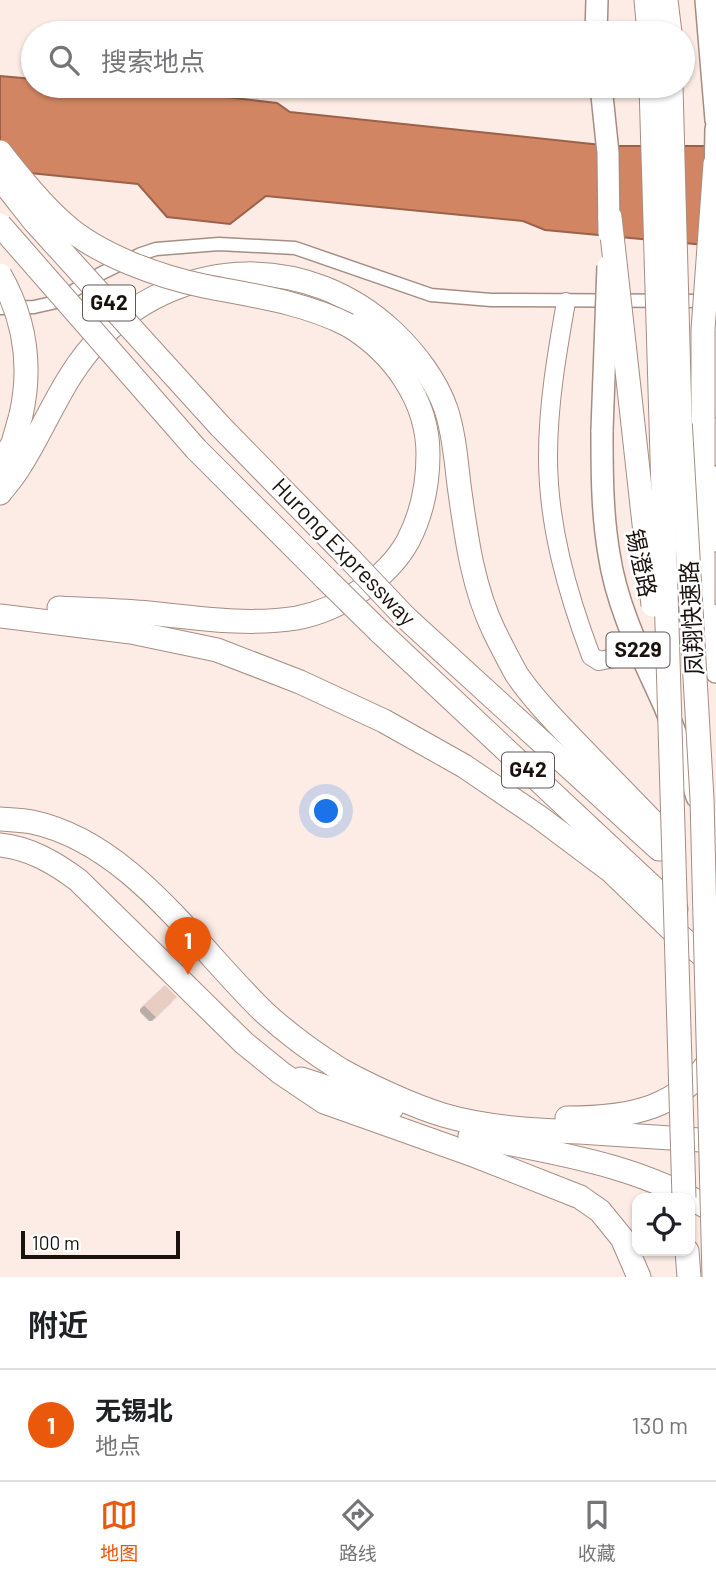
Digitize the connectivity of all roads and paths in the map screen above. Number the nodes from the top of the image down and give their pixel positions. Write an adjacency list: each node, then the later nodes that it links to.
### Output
1 (597, 0): 5 (main road)
2 (646, 0): 6 (highway)
3 (666, 0): 7 (highway)
4 (706, 0): 11 (main road)
5 (596, 21)
6 (648, 21)
7 (669, 21)
8 (602, 98): 16 (main road, 锡澄路, bridge)
9 (651, 98): 31 (highway, 凤翔快速路, bridge)
10 (671, 98): 32 (highway, 凤翔快速路, bridge)
11 (716, 120)
12 (716, 129): 14 (main road)
13 (0, 152): 26 (highway, bridge)
14 (715, 164): 18 (main road, bridge); 32 (highway, bridge)
15 (0, 178): 35 (highway, Hurong Expressway / G42, bridge)
16 (610, 217): 28 (main road, 锡澄路 / S229, bridge); 31 (highway, bridge)
17 (0, 225): 39 (highway, Hurong Expressway / G42, bridge)
18 (716, 230)
19 (0, 275): 23 (highway, bridge)
20 (716, 301): 21 (street)
21 (566, 302): 22 (street); 28 (main road)
22 (0, 308)
23 (0, 467)
24 (716, 477): 29 (main road)
25 (0, 493): 35 (highway)
26 (0, 606)
27 (0, 616): 39 (highway)
28 (639, 653): 30 (main road, 锡澄路 / S229)
29 (716, 672)
30 (689, 768): 36 (main road, 锡澄路 / S229); 41 (highway)
31 (671, 789): 49 (highway, 凤翔快速路, bridge)
32 (702, 799): 59 (highway, 凤翔快速路, bridge)
33 (0, 819): 45 (highway)
34 (0, 845): 44 (highway)
35 (669, 848): 37 (highway, bridge); 38 (highway, Hurong Expressway / G42, bridge)
36 (716, 859)
37 (716, 880)
38 (716, 897)
39 (673, 919): 40 (highway, Hurong Expressway / G42, bridge); 42 (highway, bridge)
40 (716, 941)
41 (716, 953)
42 (716, 966)
43 (716, 1049): 47 (highway)
44 (281, 1073): 45 (highway); 56 (highway)
45 (395, 1102): 46 (highway)
46 (513, 1131): 47 (highway); 47 (highway)
47 (559, 1136): 49 (highway); 53 (highway)
48 (716, 1141): 49 (highway)
49 (682, 1149): 50 (highway); 51 (highway, bridge); 52 (highway, 凤翔快速路, bridge)
50 (716, 1152)
51 (678, 1193)
52 (684, 1193)
53 (716, 1213)
54 (673, 1256): 57 (highway)
55 (687, 1256): 58 (highway)
56 (639, 1277)
57 (675, 1277)
58 (689, 1277)
59 (714, 1277)

